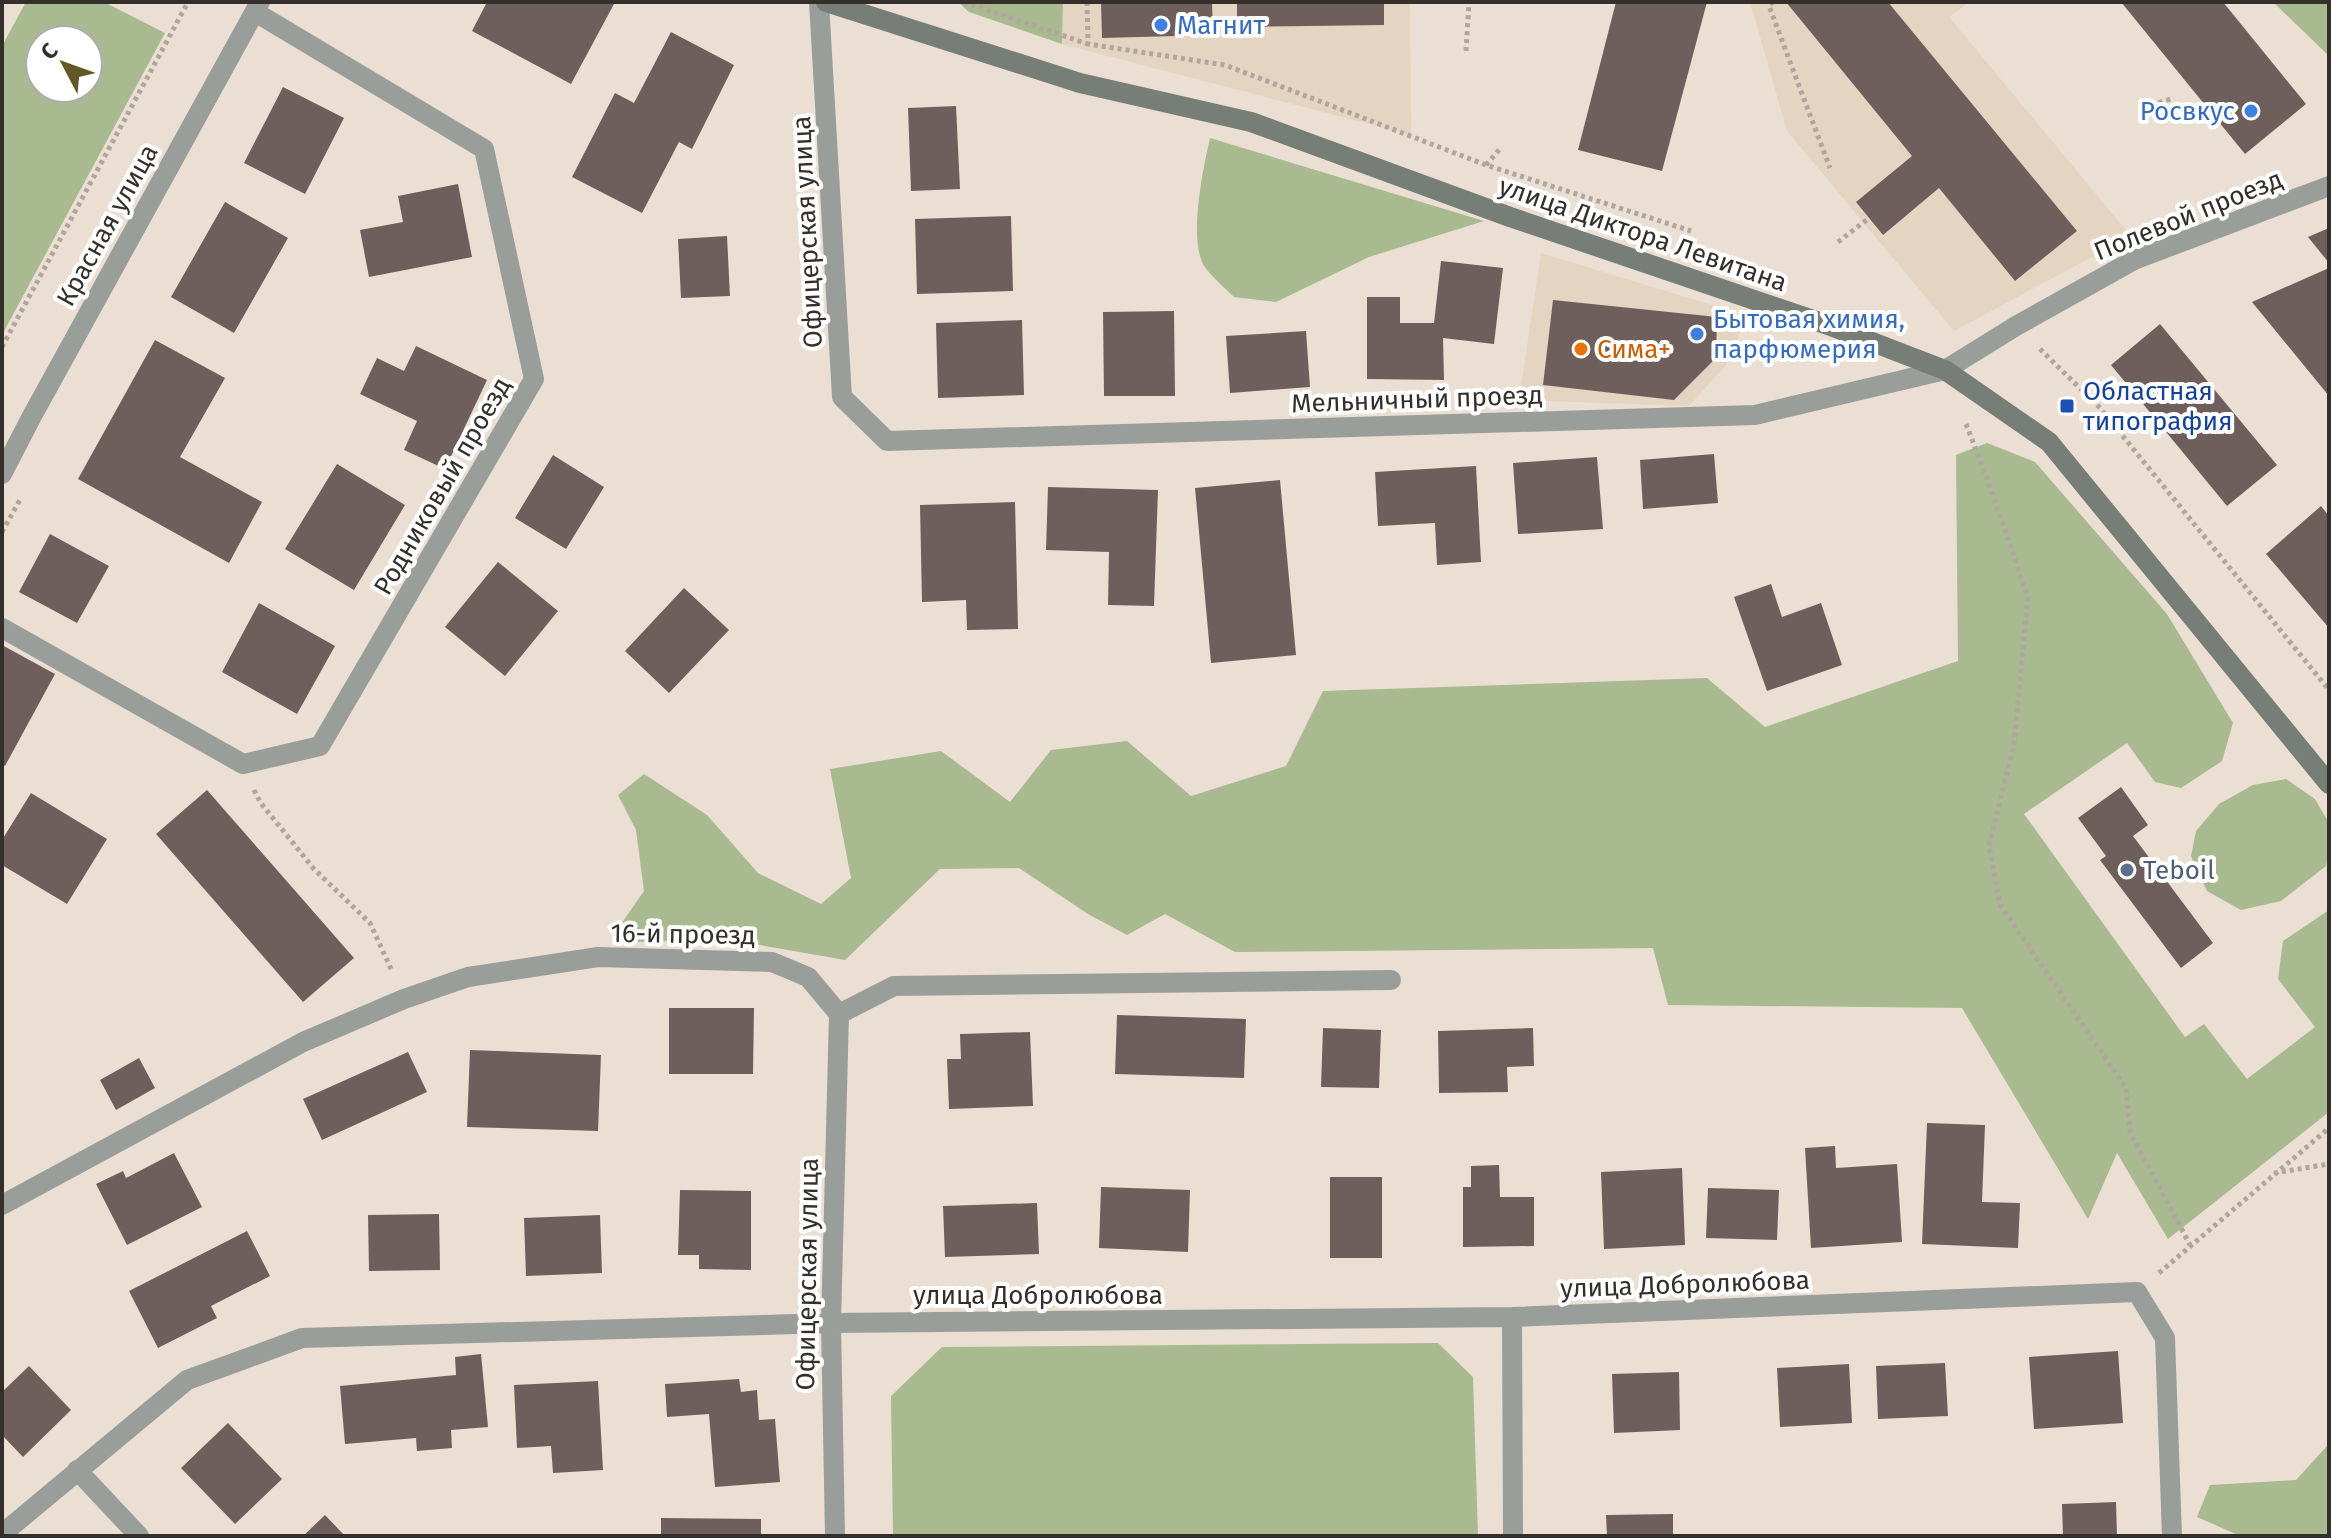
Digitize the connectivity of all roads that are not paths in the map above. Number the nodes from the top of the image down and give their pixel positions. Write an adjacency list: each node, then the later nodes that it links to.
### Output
1 (819, 2): 6 (street, Офицерская улица)
2 (826, 2): 5 (street, улица Диктора Левитана)
3 (257, 7): 7 (street, Красная улица); 8 (street, Родниковый проезд)
4 (2329, 186): 5 (street, Полевой проезд)
5 (1945, 370): 6 (street, Мельничный проезд); 9 (street, улица Диктора Левитана)
6 (887, 441)
7 (2, 474)
8 (2, 628)
9 (2329, 784)
10 (1391, 980): 11 (street)
11 (839, 1014): 12 (street, 16-й проезд); 14 (street, Офицерская улица)
12 (2, 1205)
13 (1512, 1317): 14 (street, улица Добролюбова); 19 (street); 20 (street, улица Добролюбова)
14 (831, 1323): 15 (street, улица Добролюбова); 18 (street, Офицерская улица)
15 (77, 1470): 16 (street, улица Добролюбова); 17 (street)
16 (2, 1534)
17 (139, 1536)
18 (835, 1536)
19 (1513, 1536)
20 (2172, 1536)

